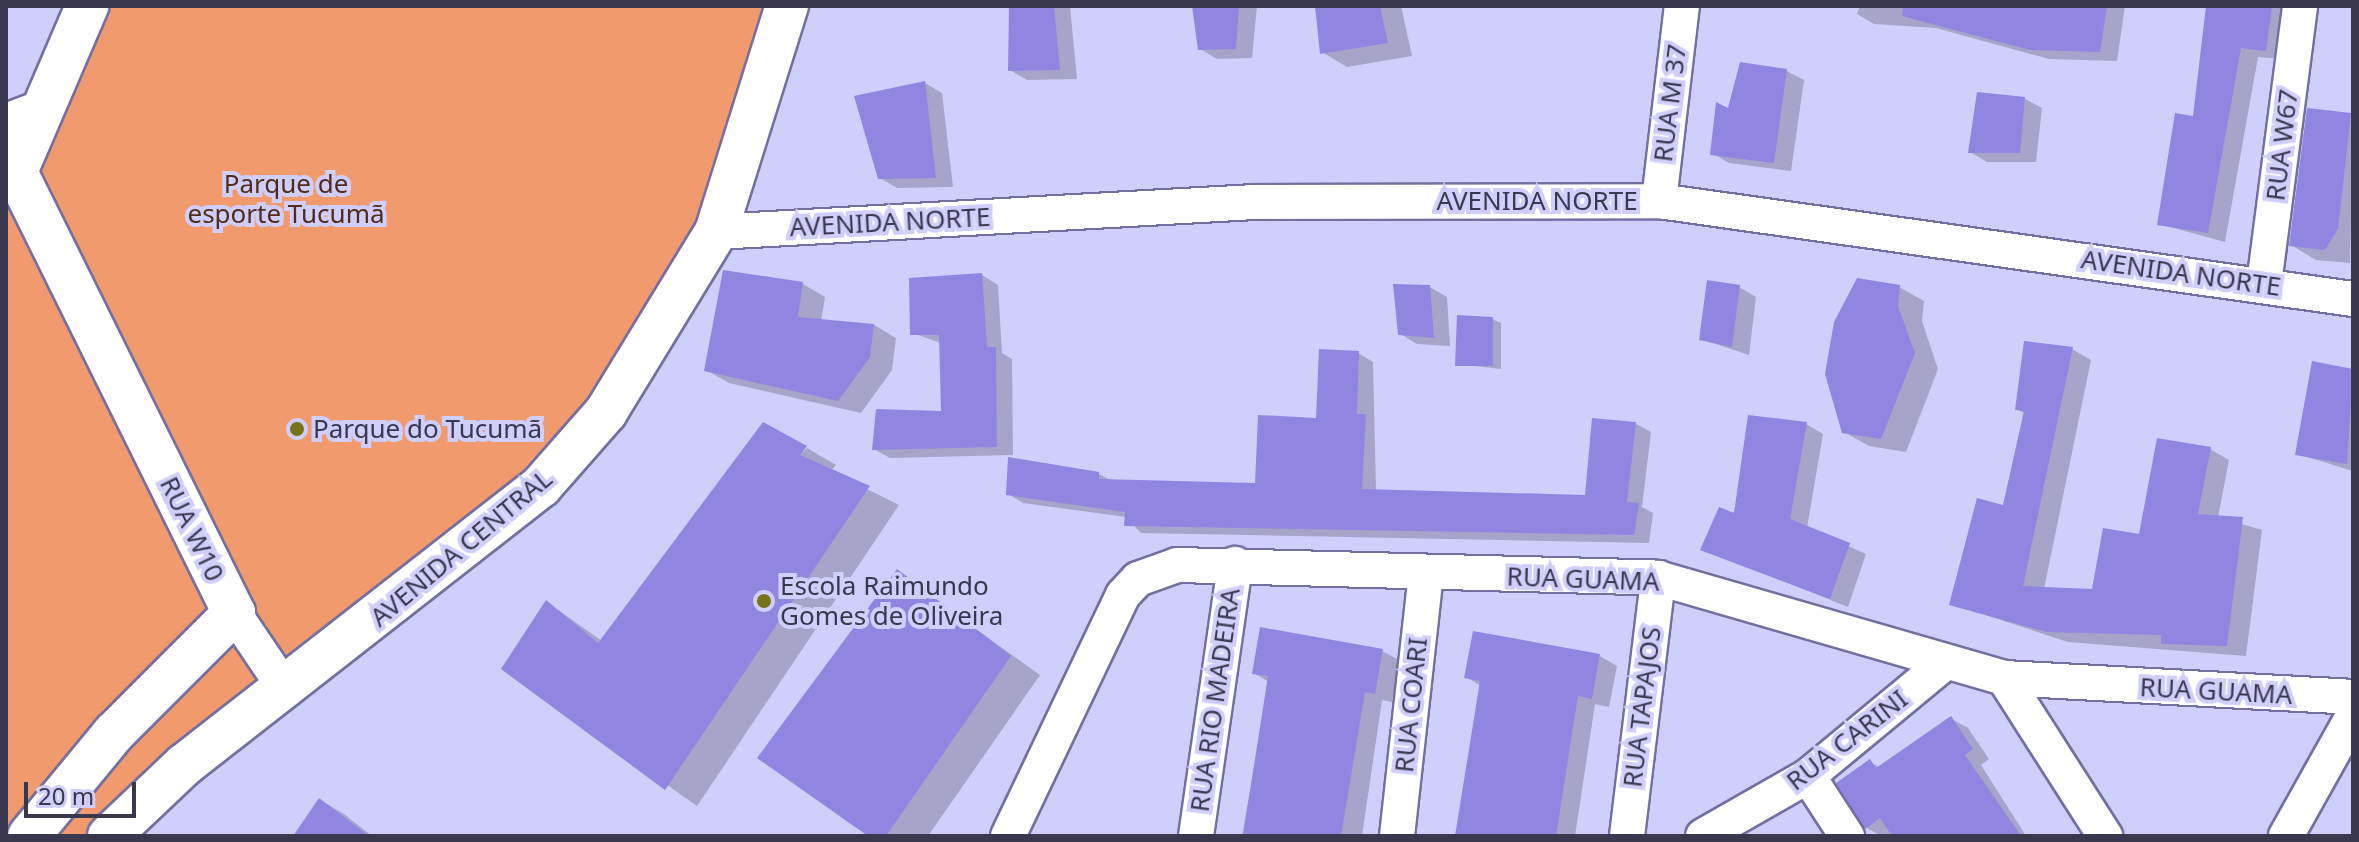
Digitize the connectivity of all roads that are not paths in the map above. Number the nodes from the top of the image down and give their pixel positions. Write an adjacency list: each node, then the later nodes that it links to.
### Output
1 (87, 6): 5 (street)
2 (787, 6): 9 (street, AVENIDA CENTRAL)
3 (1682, 6): 8 (street, RUA M 37)
4 (2300, 6): 10 (street, RUA W67)
5 (48, 105): 6 (street); 7 (street)
6 (6, 121)
7 (11, 184): 15 (street, RUA W10)
8 (1659, 201): 9 (street, AVENIDA NORTE); 10 (street, AVENIDA NORTE)
9 (716, 232): 18 (street, AVENIDA CENTRAL)
10 (2264, 284): 11 (street, AVENIDA NORTE)
11 (2353, 299)
12 (1235, 564): 13 (street, RUA GUAMA); 24 (street, RUA GUAMA); 25 (street, RUA RIO MADEIRA)
13 (1426, 574): 14 (street, RUA GUAMA); 26 (street, RUA COARI)
14 (1658, 578): 16 (street, RUA GUAMA); 27 (street, RUA TAPAJOS)
15 (234, 613): 18 (street); 22 (street, RUA W10)
16 (1946, 662): 17 (street, RUA GUAMA); 21 (street, RUA CARINI)
17 (2004, 678): 19 (street, RUA GUAMA); 30 (street)
18 (286, 690): 23 (street, AVENIDA CENTRAL)
19 (2353, 697)
20 (2353, 716): 31 (street)
21 (1808, 776): 28 (street, RUA CARINI); 29 (street)
22 (29, 836)
23 (109, 836)
24 (1008, 836)
25 (1196, 836)
26 (1397, 836)
27 (1627, 836)
28 (1703, 836)
29 (1847, 836)
30 (2105, 836)
31 (2286, 836)

